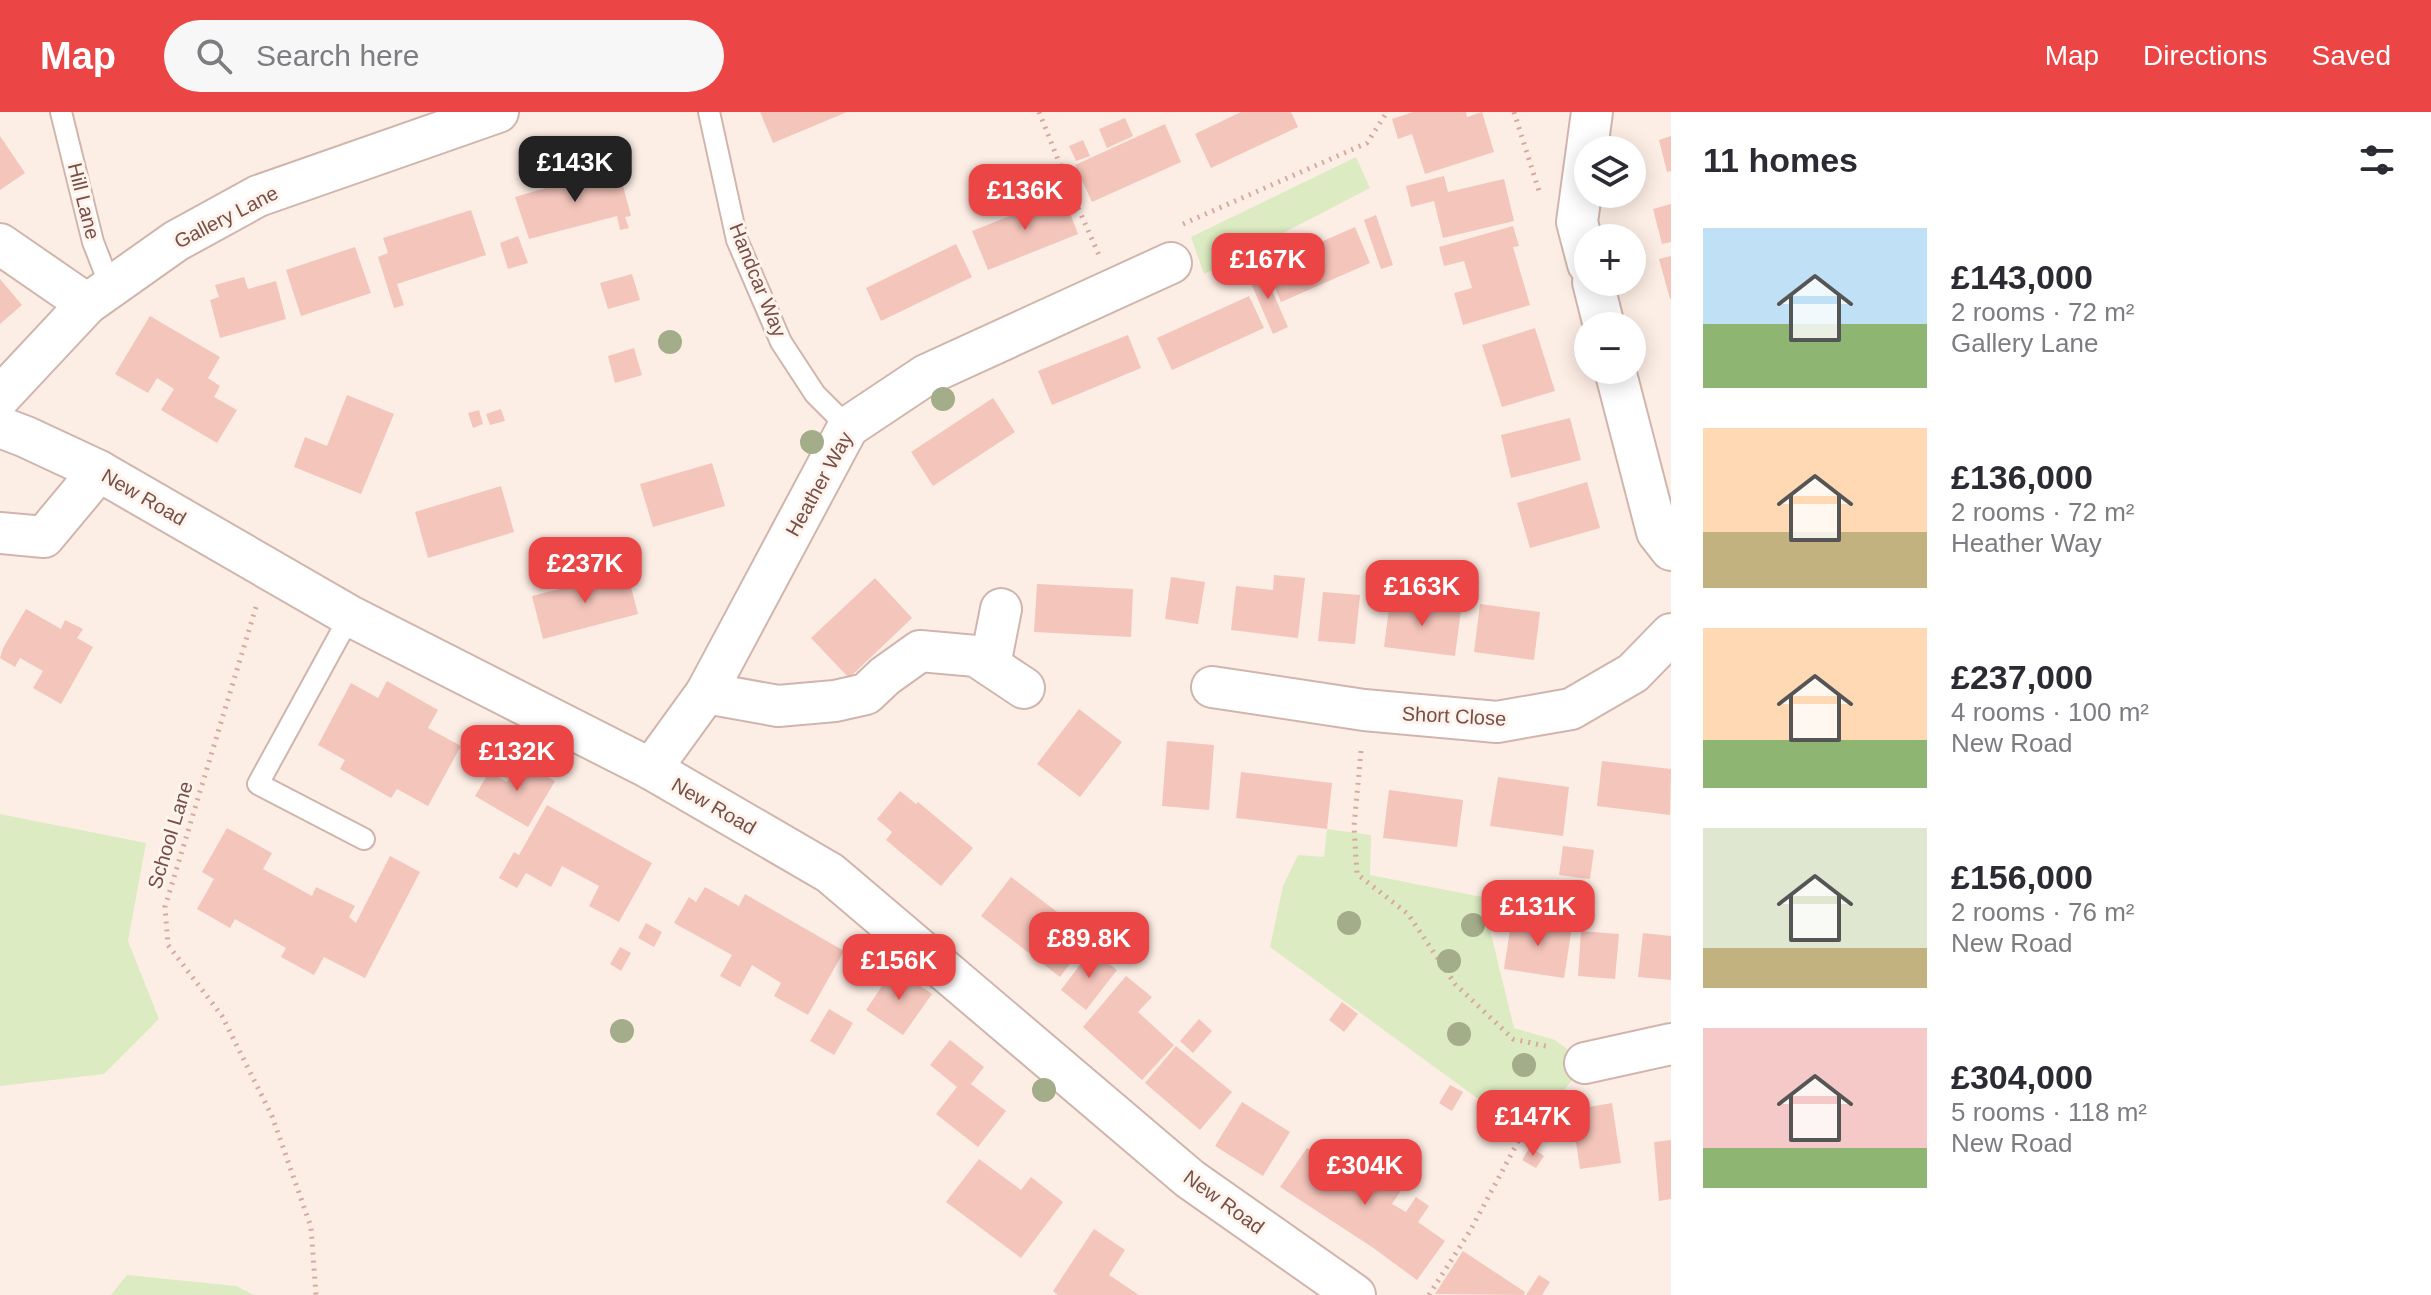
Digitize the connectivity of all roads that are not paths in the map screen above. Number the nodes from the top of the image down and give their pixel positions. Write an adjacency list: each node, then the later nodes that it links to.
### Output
1 (61, 112): 8 (lane, Hill Lane)
2 (498, 112): 8 (street, Gallery Lane)
3 (709, 112): 12 (lane, Handcar Way)
4 (1592, 112): 5 (street)
5 (1578, 224)
6 (0, 244): 8 (street)
7 (1171, 263): 12 (street, Heather Way)
8 (99, 296): 10 (street, Gallery Lane)
9 (1619, 384): 15 (street)
10 (0, 397)
11 (0, 427): 13 (street, New Road)
12 (848, 427): 22 (street, Heather Way)
13 (99, 471): 14 (street); 17 (street, New Road)
14 (0, 533)
15 (1671, 550)
16 (1001, 609): 19 (street)
17 (350, 616): 23 (street, New Road); 24 (lane)
18 (1671, 634): 20 (street, Short Close)
19 (990, 665): 21 (street); 22 (street)
20 (1212, 687)
21 (1024, 688)
22 (706, 693): 23 (street, Heather Way)
23 (651, 769): 27 (street, New Road)
24 (364, 839)
25 (1671, 1044): 26 (street)
26 (1585, 1063)
27 (1355, 1295)

